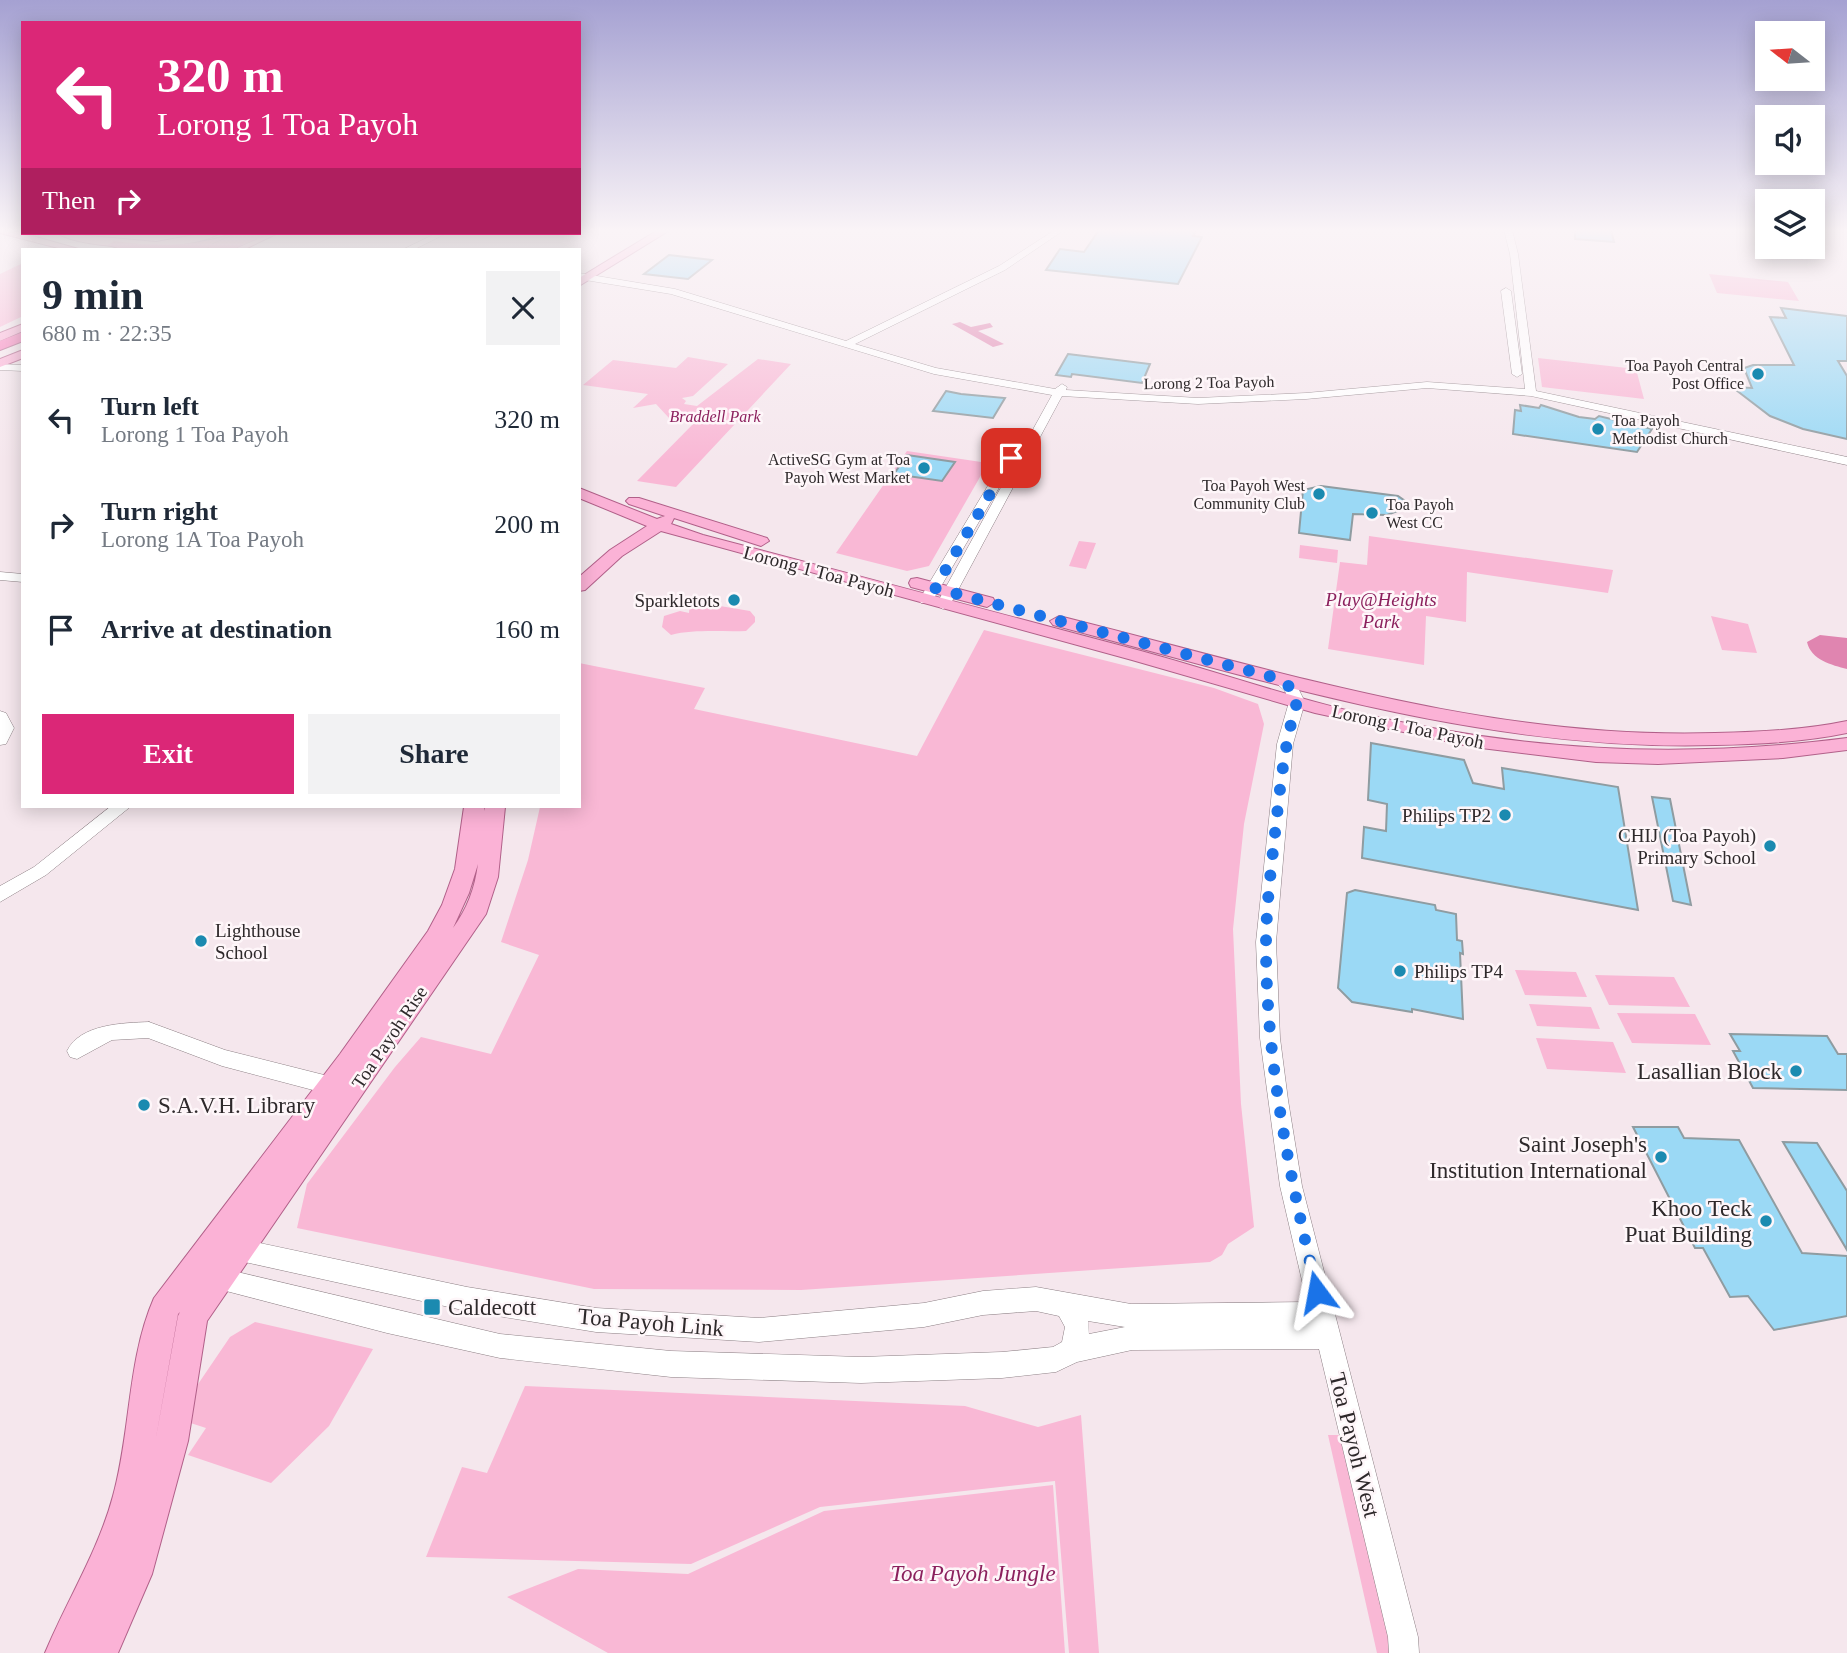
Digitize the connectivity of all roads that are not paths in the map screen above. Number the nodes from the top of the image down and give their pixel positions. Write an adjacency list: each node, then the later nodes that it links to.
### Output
1 (728, 307): 8 (street, Lorong 2 Toa Payoh)
2 (913, 307): 8 (street)
3 (1510, 307): 16 (street)
4 (1518, 307): 16 (street)
5 (21, 328): 6 (main road)
6 (0, 337)
7 (21, 337): 9 (highway)
8 (845, 341): 15 (street, Lorong 2 Toa Payoh)
9 (0, 345)
10 (21, 353): 12 (highway)
11 (21, 354): 13 (main road)
12 (0, 355)
13 (0, 365): 14 (street)
14 (21, 368)
15 (1055, 389): 16 (street, Lorong 2 Toa Payoh); 29 (street)
16 (1525, 390): 17 (street, Lorong 2 Toa Payoh); 18 (street, Lorong 2 Toa Payoh)
17 (1847, 454)
18 (1847, 461)
19 (581, 481): 22 (main road, Lorong 1 Toa Payoh)
20 (581, 493): 21 (main road, Lorong 1 Toa Payoh)
21 (623, 510): 22 (main road, Lorong 1 Toa Payoh); 24 (main road)
22 (660, 518): 23 (main road, Lorong 1 Toa Payoh); 24 (main road); 29 (main road, Lorong 1 Toa Payoh)
23 (697, 538): 24 (main road); 29 (main road, Lorong 1 Toa Payoh)
24 (618, 547): 25 (main road); 28 (main road)
25 (581, 570)
26 (0, 576): 27 (street)
27 (21, 578)
28 (581, 584)
29 (938, 596): 30 (main road, Lorong 1 Toa Payoh); 30 (main road, Lorong 1 Toa Payoh)
30 (1286, 697): 31 (main road, Lorong 1 Toa Payoh); 31 (main road, Lorong 1 Toa Payoh); 46 (street, Toa Payoh West)
31 (1349, 707): 33 (main road, Lorong 1 Toa Payoh); 35 (main road, Lorong 1 Toa Payoh)
32 (0, 716): 34 (street)
33 (1847, 727)
34 (0, 740)
35 (1847, 744)
36 (120, 808): 39 (street)
37 (474, 808): 41 (main road, Toa Payoh Rise)
38 (495, 808): 42 (main road, Toa Payoh Rise)
39 (0, 895)
40 (77, 1051): 41 (street)
41 (332, 1086): 42 (main road, Toa Payoh Rise)
42 (304, 1140): 43 (main road, Toa Payoh Rise)
43 (226, 1247): 44 (main road, Toa Payoh Rise); 45 (street, Toa Payoh Link)
44 (205, 1275): 47 (street, Toa Payoh Link); 49 (main road, Toa Payoh Rise); 50 (main road, Toa Payoh Rise)
45 (1066, 1306): 46 (street, Toa Payoh Link); 47 (street)
46 (1325, 1325): 47 (street, Toa Payoh Link); 48 (street, Toa Payoh West)
47 (1073, 1350)
48 (1406, 1648)
49 (63, 1653)
50 (100, 1653)

